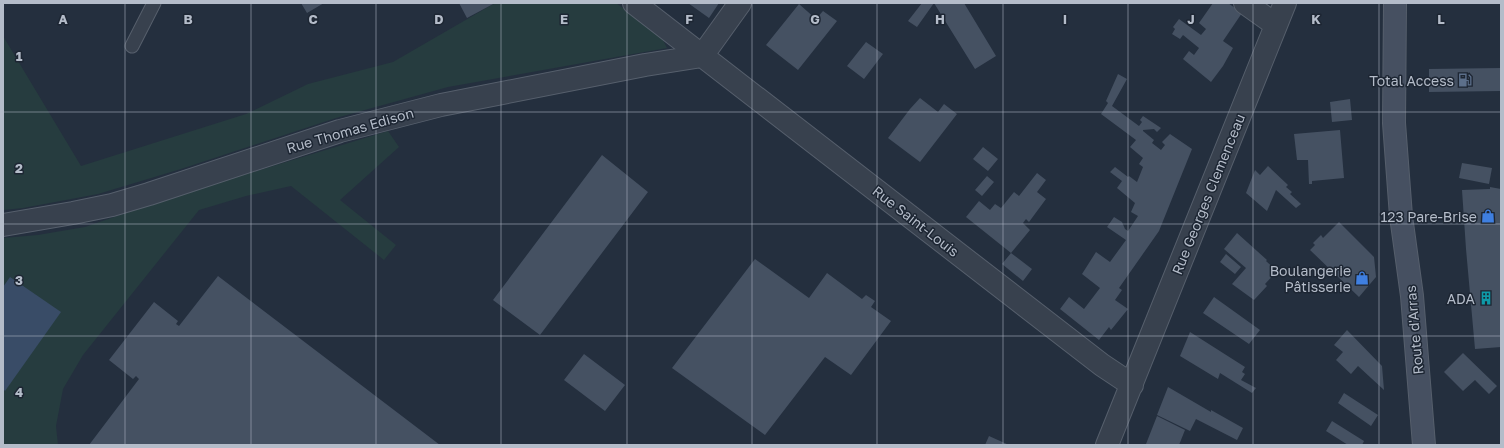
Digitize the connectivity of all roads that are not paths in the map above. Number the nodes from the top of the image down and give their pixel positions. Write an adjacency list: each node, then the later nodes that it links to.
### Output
1 (154, 3): 8 (lane)
2 (634, 3): 9 (street, Rue Saint-Louis)
3 (740, 3): 9 (street)
4 (1245, 3): 7 (street)
5 (1285, 3): 7 (street, Rue Georges Clemenceau)
6 (1395, 3): 10 (main road, Route d'Arras)
7 (1276, 25): 12 (street, Rue Georges Clemenceau)
8 (132, 46)
9 (702, 56): 11 (street, Rue Thomas Edison); 12 (street, Rue Saint-Louis)
10 (1401, 216): 14 (main road, Route d'Arras); 15 (main road, Route d'Arras)
11 (3, 225)
12 (1132, 385): 13 (street, Rue Georges Clemenceau)
13 (1107, 445)
14 (1409, 445)
15 (1424, 445)

